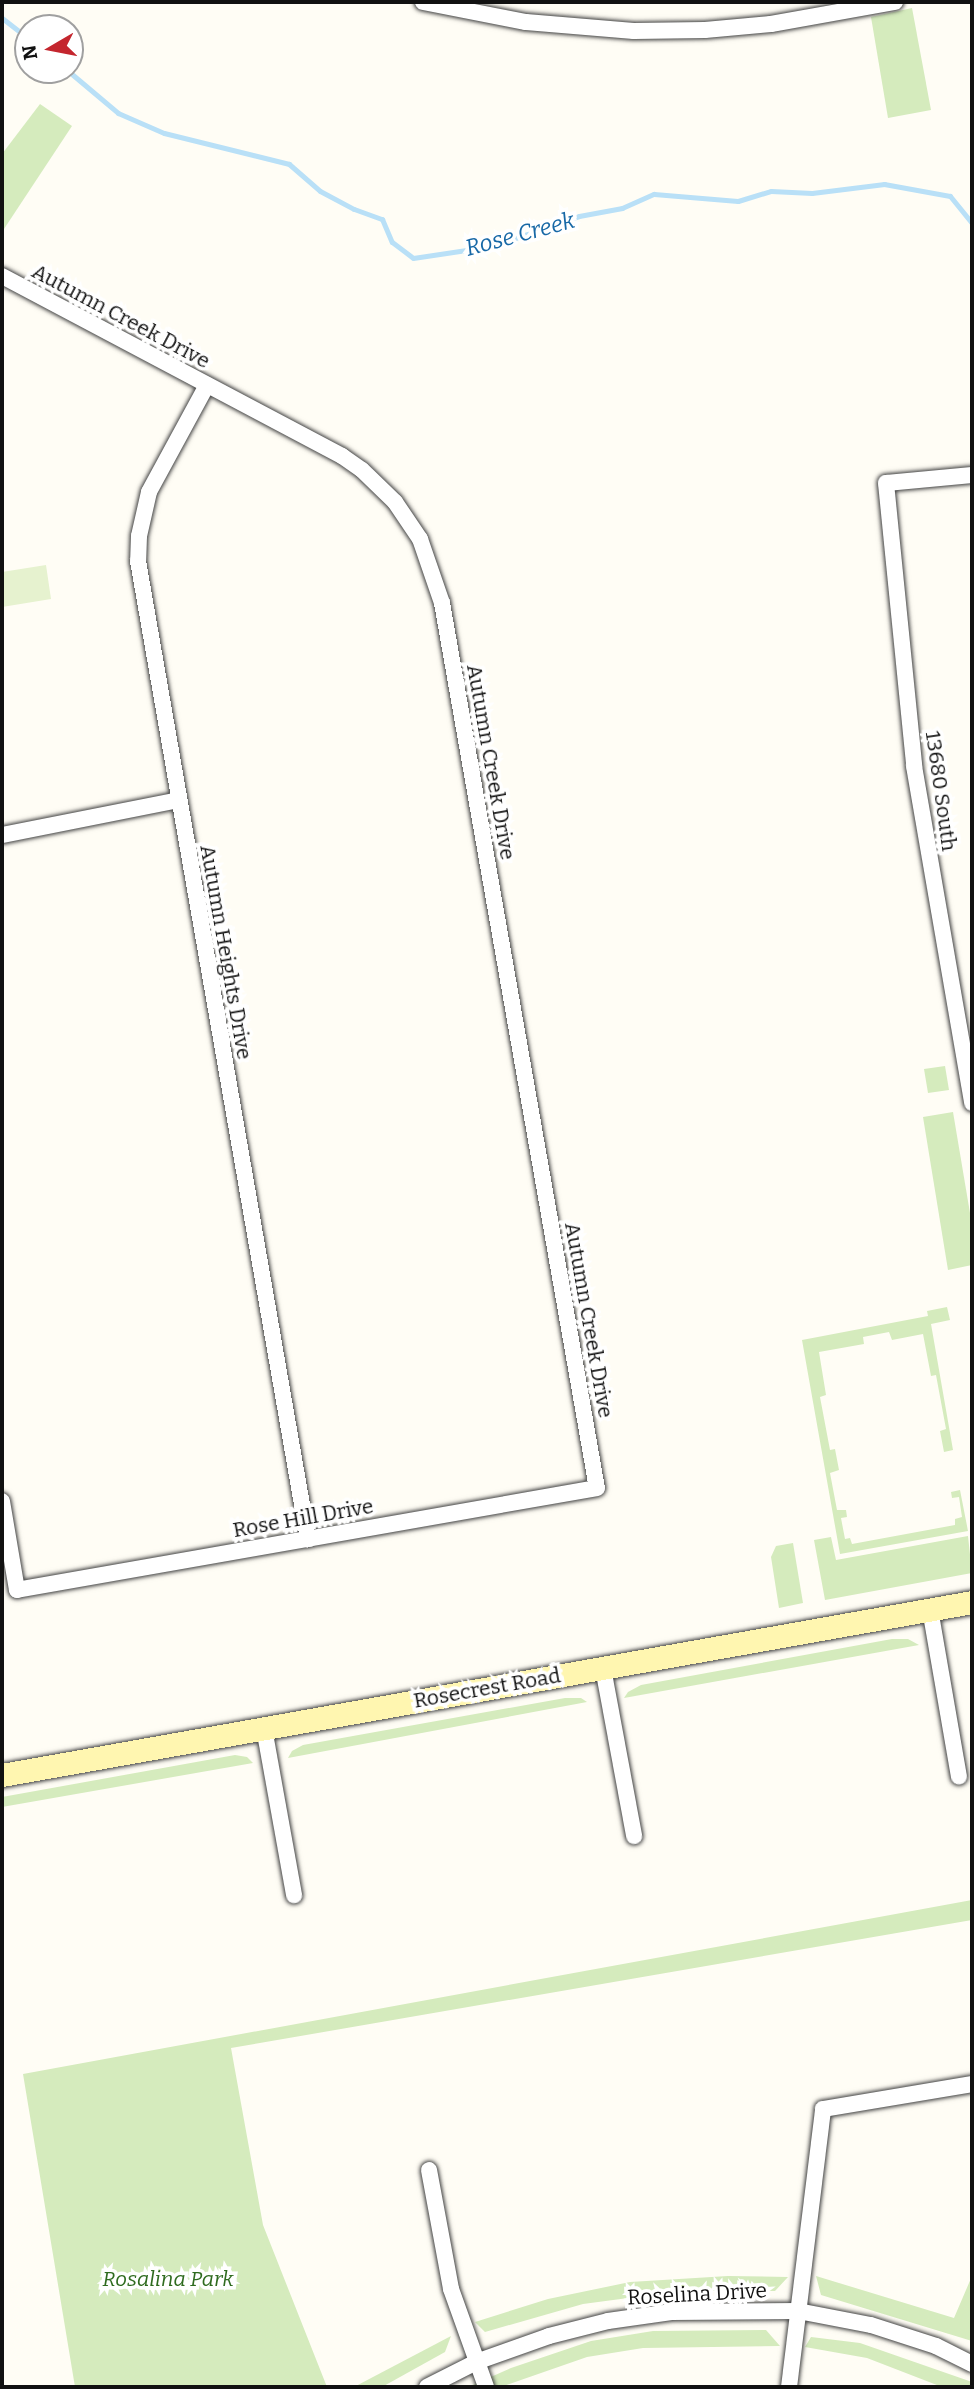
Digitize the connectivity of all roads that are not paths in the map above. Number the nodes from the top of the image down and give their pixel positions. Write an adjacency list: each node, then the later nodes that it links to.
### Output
1 (423, 2): 2 (street)
2 (895, 2)
3 (2, 276): 4 (street, Autumn Creek Drive)
4 (208, 385): 6 (street, Autumn Heights Drive); 9 (street, Autumn Creek Drive)
5 (972, 475): 8 (street, 13680 South)
6 (178, 800): 7 (street); 11 (street, Autumn Heights Drive)
7 (2, 835)
8 (972, 1103)
9 (597, 1488): 11 (street, Rose Hill Drive)
10 (2, 1501): 11 (street, Rose Hill Drive)
11 (308, 1539)
12 (972, 1602): 13 (main road, Rosecrest Road)
13 (930, 1609): 14 (main road, Rosecrest Road); 17 (street)
14 (603, 1668): 15 (main road, Rosecrest Road); 18 (street)
15 (264, 1728): 16 (main road, Rosecrest Road); 19 (street)
16 (2, 1775)
17 (960, 1777)
18 (634, 1836)
19 (294, 1895)
20 (972, 2084): 22 (street)
21 (429, 2170): 23 (street)
22 (798, 2311): 23 (street, Roselina Drive); 24 (street, Roselina Drive); 27 (street)
23 (477, 2362): 25 (street, Roselina Drive); 26 (street)
24 (972, 2364)
25 (427, 2387)
26 (486, 2387)
27 (789, 2387)

